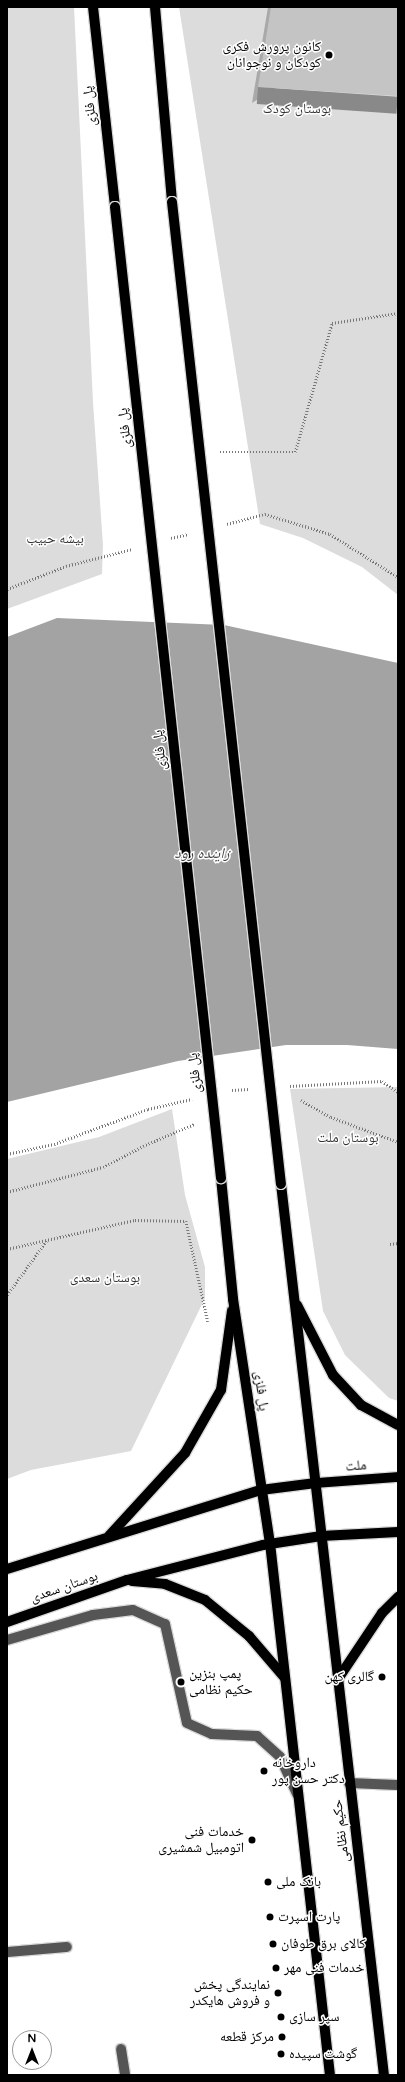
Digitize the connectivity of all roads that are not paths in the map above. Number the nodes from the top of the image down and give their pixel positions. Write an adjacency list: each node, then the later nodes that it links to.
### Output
1 (93, 7): 4 (main road, پل فلزی, bridge)
2 (155, 7): 3 (main road, bridge)
3 (294, 1298): 5 (main road); 7 (main road)
4 (233, 1299): 8 (main road, پل فلزی); 10 (main road)
5 (398, 1425)
6 (398, 1477): 7 (main road, ملت)
7 (316, 1483): 8 (main road, ملت); 11 (main road, حکیم نظامی)
8 (261, 1490): 10 (main road); 12 (main road, پل فلزی)
9 (398, 1532): 11 (main road)
10 (109, 1536): 13 (main road)
11 (321, 1536): 12 (main road, بوستان سعدی); 19 (main road, حکیم نظامی)
12 (270, 1543): 14 (main road, بوستان سعدی); 18 (main road)
13 (7, 1568)
14 (126, 1580): 16 (main road, بوستان سعدی); 18 (main road)
15 (398, 1597): 19 (main road)
16 (7, 1622)
17 (7, 1640): 22 (street)
18 (285, 1678): 22 (main road)
19 (338, 1679): 20 (main road, حکیم نظامی)
20 (349, 1783): 21 (street); 28 (main road, حکیم نظامی)
21 (398, 1785)
22 (297, 1794): 27 (main road)
23 (66, 1947): 24 (street)
24 (7, 1952)
25 (121, 2049): 26 (street)
26 (125, 2075)
27 (330, 2075)
28 (384, 2075)

